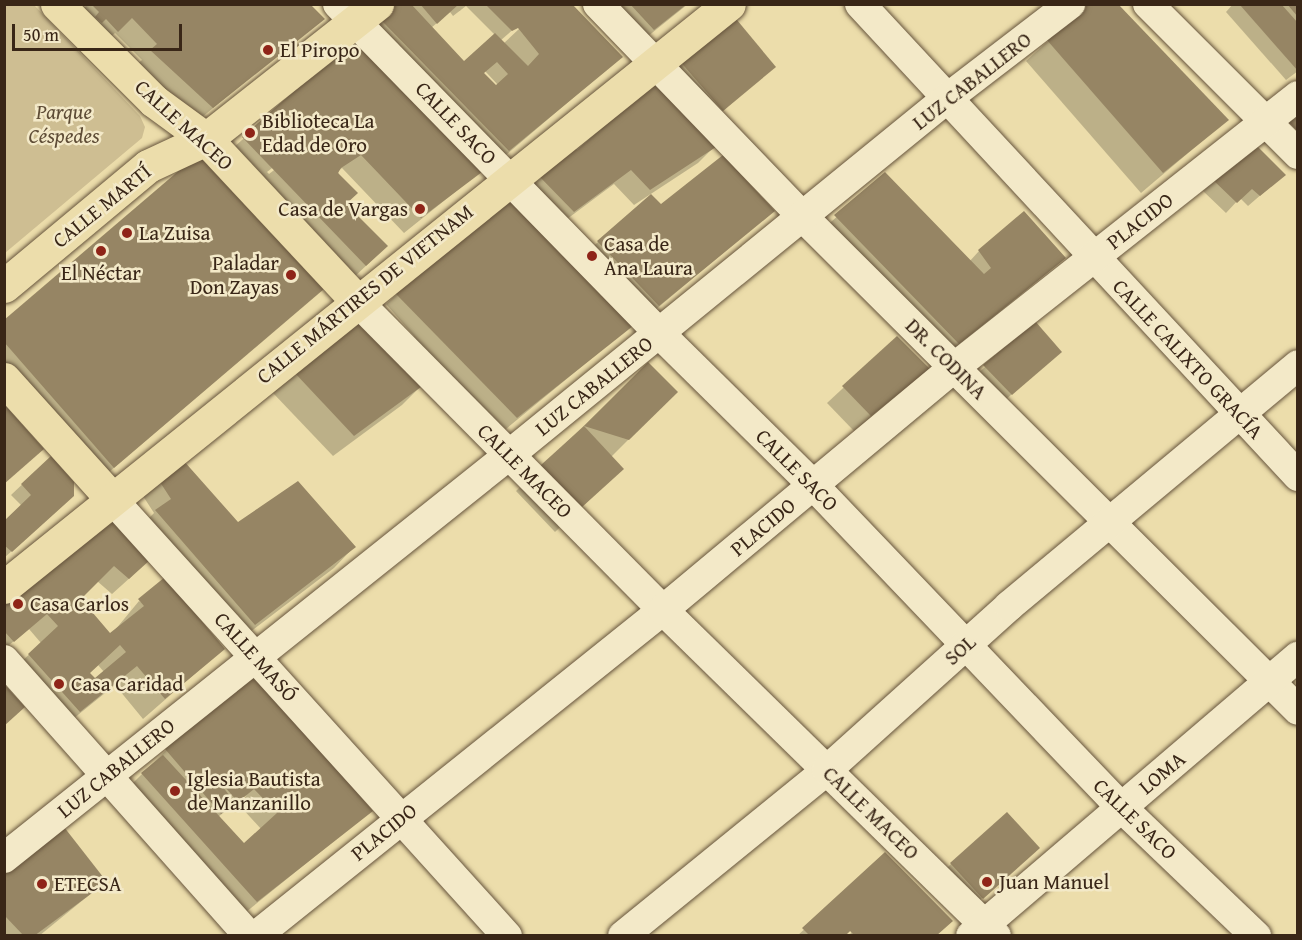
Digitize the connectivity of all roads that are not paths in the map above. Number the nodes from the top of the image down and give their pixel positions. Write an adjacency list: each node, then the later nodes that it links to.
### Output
1 (57, 4): 11 (main road, CALLE MACEO)
2 (598, 4): 8 (street, DR. CODINA)
3 (729, 4): 8 (main road, CALLE MÁRTIRES DE VIETNAM)
4 (860, 4): 10 (street, CALLE CALIXTO GRACÍA)
5 (1070, 4): 10 (street, LUZ CABALLERO)
6 (1148, 4): 12 (street)
7 (357, 10): 13 (main road, CALLE MARTÍ); 16 (street, CALLE SACO)
8 (656, 62): 16 (main road, CALLE MÁRTIRES DE VIETNAM); 17 (street, DR. CODINA)
9 (1298, 96): 12 (street, PLACIDO)
10 (945, 100): 17 (street, LUZ CABALLERO); 18 (street, CALLE CALIXTO GRACÍA)
11 (154, 102): 13 (main road, CALLE MACEO); 15 (main road)
12 (1266, 123): 14 (street); 18 (street, PLACIDO)
13 (206, 140): 15 (main road, CALLE MARTÍ); 20 (main road, CALLE MACEO)
14 (1298, 154)
15 (148, 166): 19 (main road, CALLE MARTÍ)
16 (510, 178): 20 (main road, CALLE MÁRTIRES DE VIETNAM); 21 (street, CALLE SACO)
17 (802, 216): 21 (street, LUZ CABALLERO); 23 (street, DR. CODINA)
18 (1094, 257): 23 (street, PLACIDO); 25 (street, CALLE CALIXTO GRACÍA)
19 (4, 286)
20 (357, 300): 26 (street, CALLE MACEO); 29 (main road, CALLE MÁRTIRES DE VIETNAM)
21 (658, 333): 26 (street, LUZ CABALLERO); 28 (street, CALLE SACO)
22 (1298, 365): 25 (street, SOL)
23 (955, 367): 28 (street, PLACIDO); 30 (street, DR. CODINA)
24 (4, 379): 29 (main road, CALLE MASÓ)
25 (1239, 415): 27 (street, CALLE CALIXTO GRACÍA); 30 (street, SOL)
26 (509, 455): 32 (street, CALLE MACEO); 34 (street, LUZ CABALLERO)
27 (1298, 476)
28 (813, 485): 32 (street, PLACIDO); 33 (street, CALLE SACO)
29 (112, 499): 31 (main road, CALLE MÁRTIRES DE VIETNAM); 34 (street, CALLE MASÓ)
30 (1109, 523): 33 (street, SOL); 37 (street, DR. CODINA)
31 (4, 587)
32 (663, 610): 39 (street, CALLE MACEO); 42 (street, PLACIDO)
33 (965, 646): 39 (street, SOL); 41 (street, CALLE SACO)
34 (255, 656): 40 (street, LUZ CABALLERO); 42 (street, CALLE MASÓ)
35 (1298, 657): 37 (street, LOMA)
36 (4, 660): 40 (street)
37 (1269, 682): 38 (street, DR. CODINA); 41 (street, LOMA)
38 (1298, 710)
39 (826, 770): 44 (street, CALLE MACEO); 48 (street, SOL)
40 (108, 775): 43 (street, LUZ CABALLERO); 45 (street)
41 (1121, 807): 44 (street, LOMA); 49 (street, CALLE SACO)
42 (399, 819): 46 (street, PLACIDO); 47 (street, CALLE MASÓ)
43 (4, 858)
44 (984, 932)
45 (249, 936)
46 (256, 936)
47 (507, 936)
48 (623, 936)
49 (1256, 936)

